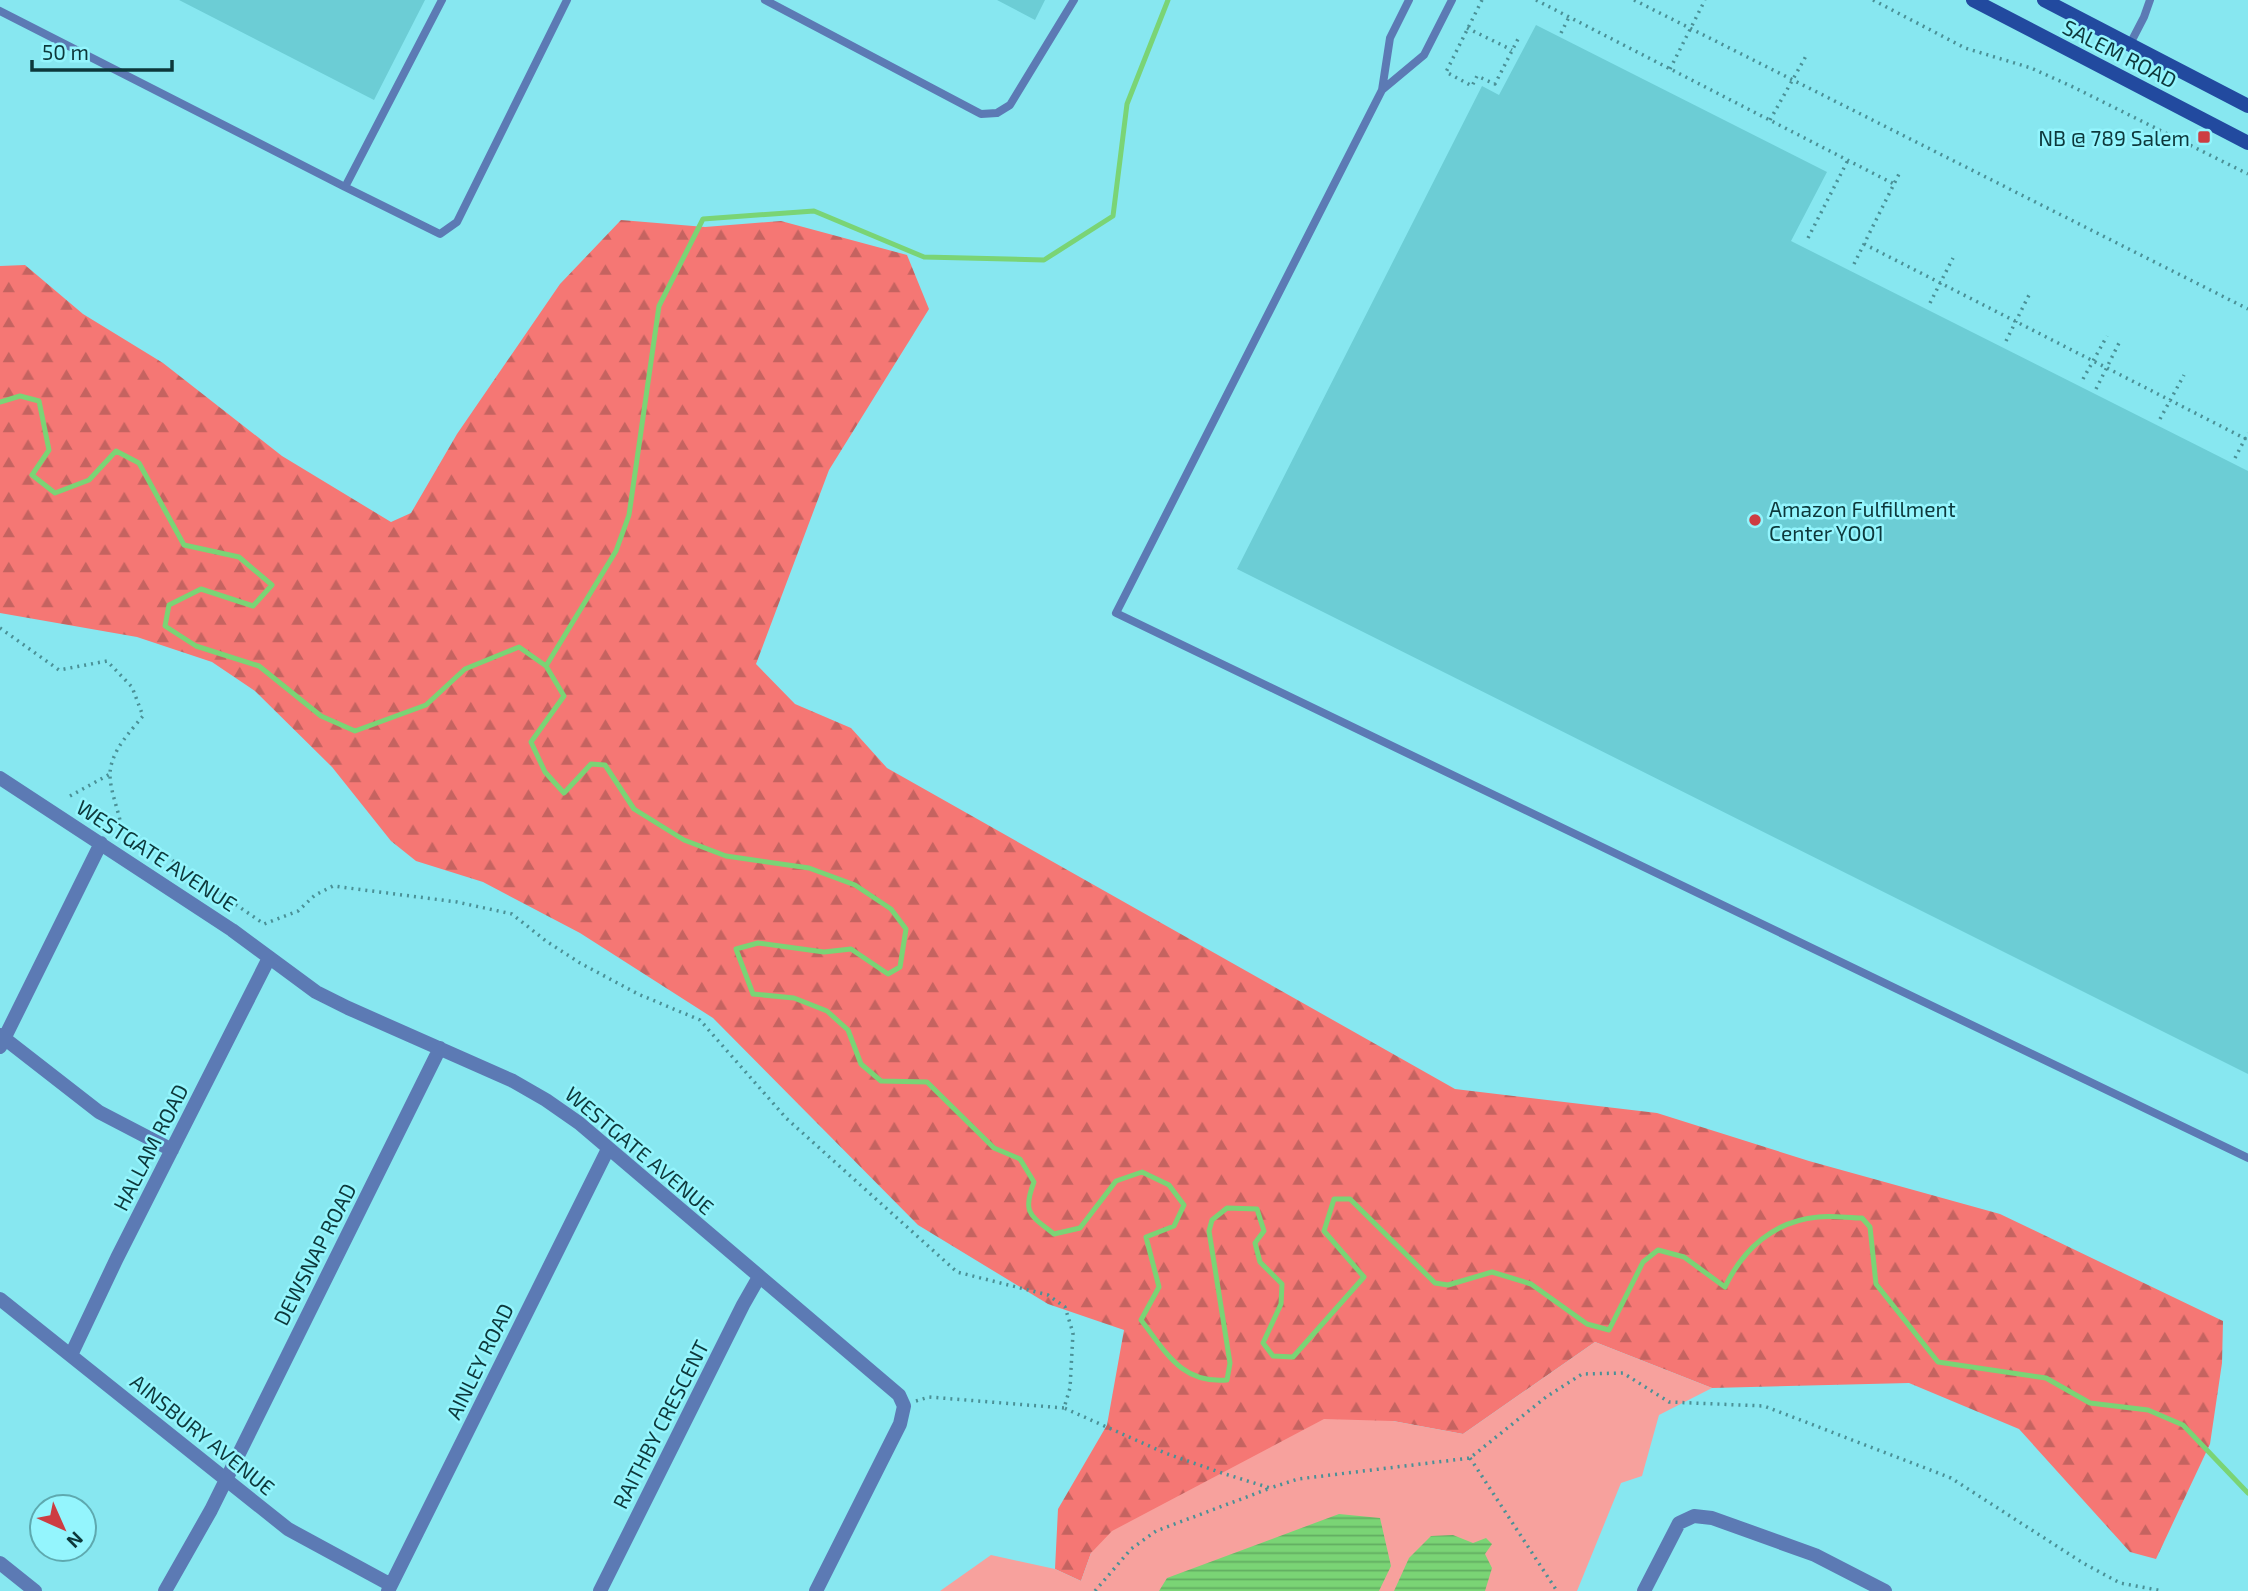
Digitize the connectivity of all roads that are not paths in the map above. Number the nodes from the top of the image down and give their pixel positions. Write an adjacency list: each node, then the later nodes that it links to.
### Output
1 (442, 0): 15 (lane)
2 (567, 0): 15 (lane)
3 (765, 0): 4 (lane)
4 (1074, 0)
5 (1409, 0): 12 (lane)
6 (1452, 0): 12 (lane)
7 (1972, 0): 14 (main road, SALEM ROAD)
8 (2045, 0): 11 (main road, SALEM ROAD)
9 (2150, 0): 11 (lane)
10 (0, 11): 15 (lane)
11 (2130, 44): 13 (main road, SALEM ROAD)
12 (1382, 90): 23 (lane)
13 (2248, 106)
14 (2248, 143)
15 (345, 187)
16 (0, 778): 17 (street, WESTGATE AVENUE)
17 (102, 843): 18 (street, WESTGATE AVENUE); 19 (street)
18 (269, 958): 20 (street, WESTGATE AVENUE); 22 (street, HALLAM ROAD)
19 (1, 1040): 22 (street)
20 (440, 1048): 21 (street, WESTGATE AVENUE); 27 (street, DEWSNAP ROAD)
21 (608, 1149): 24 (street, WESTGATE AVENUE); 30 (street, AINLEY ROAD)
22 (172, 1150): 26 (street, HALLAM ROAD)
23 (2248, 1158)
24 (759, 1277): 33 (street, RAITHBY CRESCENT); 34 (street, WESTGATE AVENUE)
25 (0, 1299): 26 (street, AINSBURY AVENUE)
26 (71, 1355): 27 (street, AINSBURY AVENUE)
27 (225, 1479): 30 (street, AINSBURY AVENUE); 32 (street, DEWSNAP ROAD)
28 (0, 1563): 31 (street)
29 (1866, 1586): 35 (street); 36 (street)
30 (389, 1588)
31 (35, 1591)
32 (165, 1591)
33 (600, 1591)
34 (816, 1591)
35 (1644, 1591)
36 (1885, 1591)

